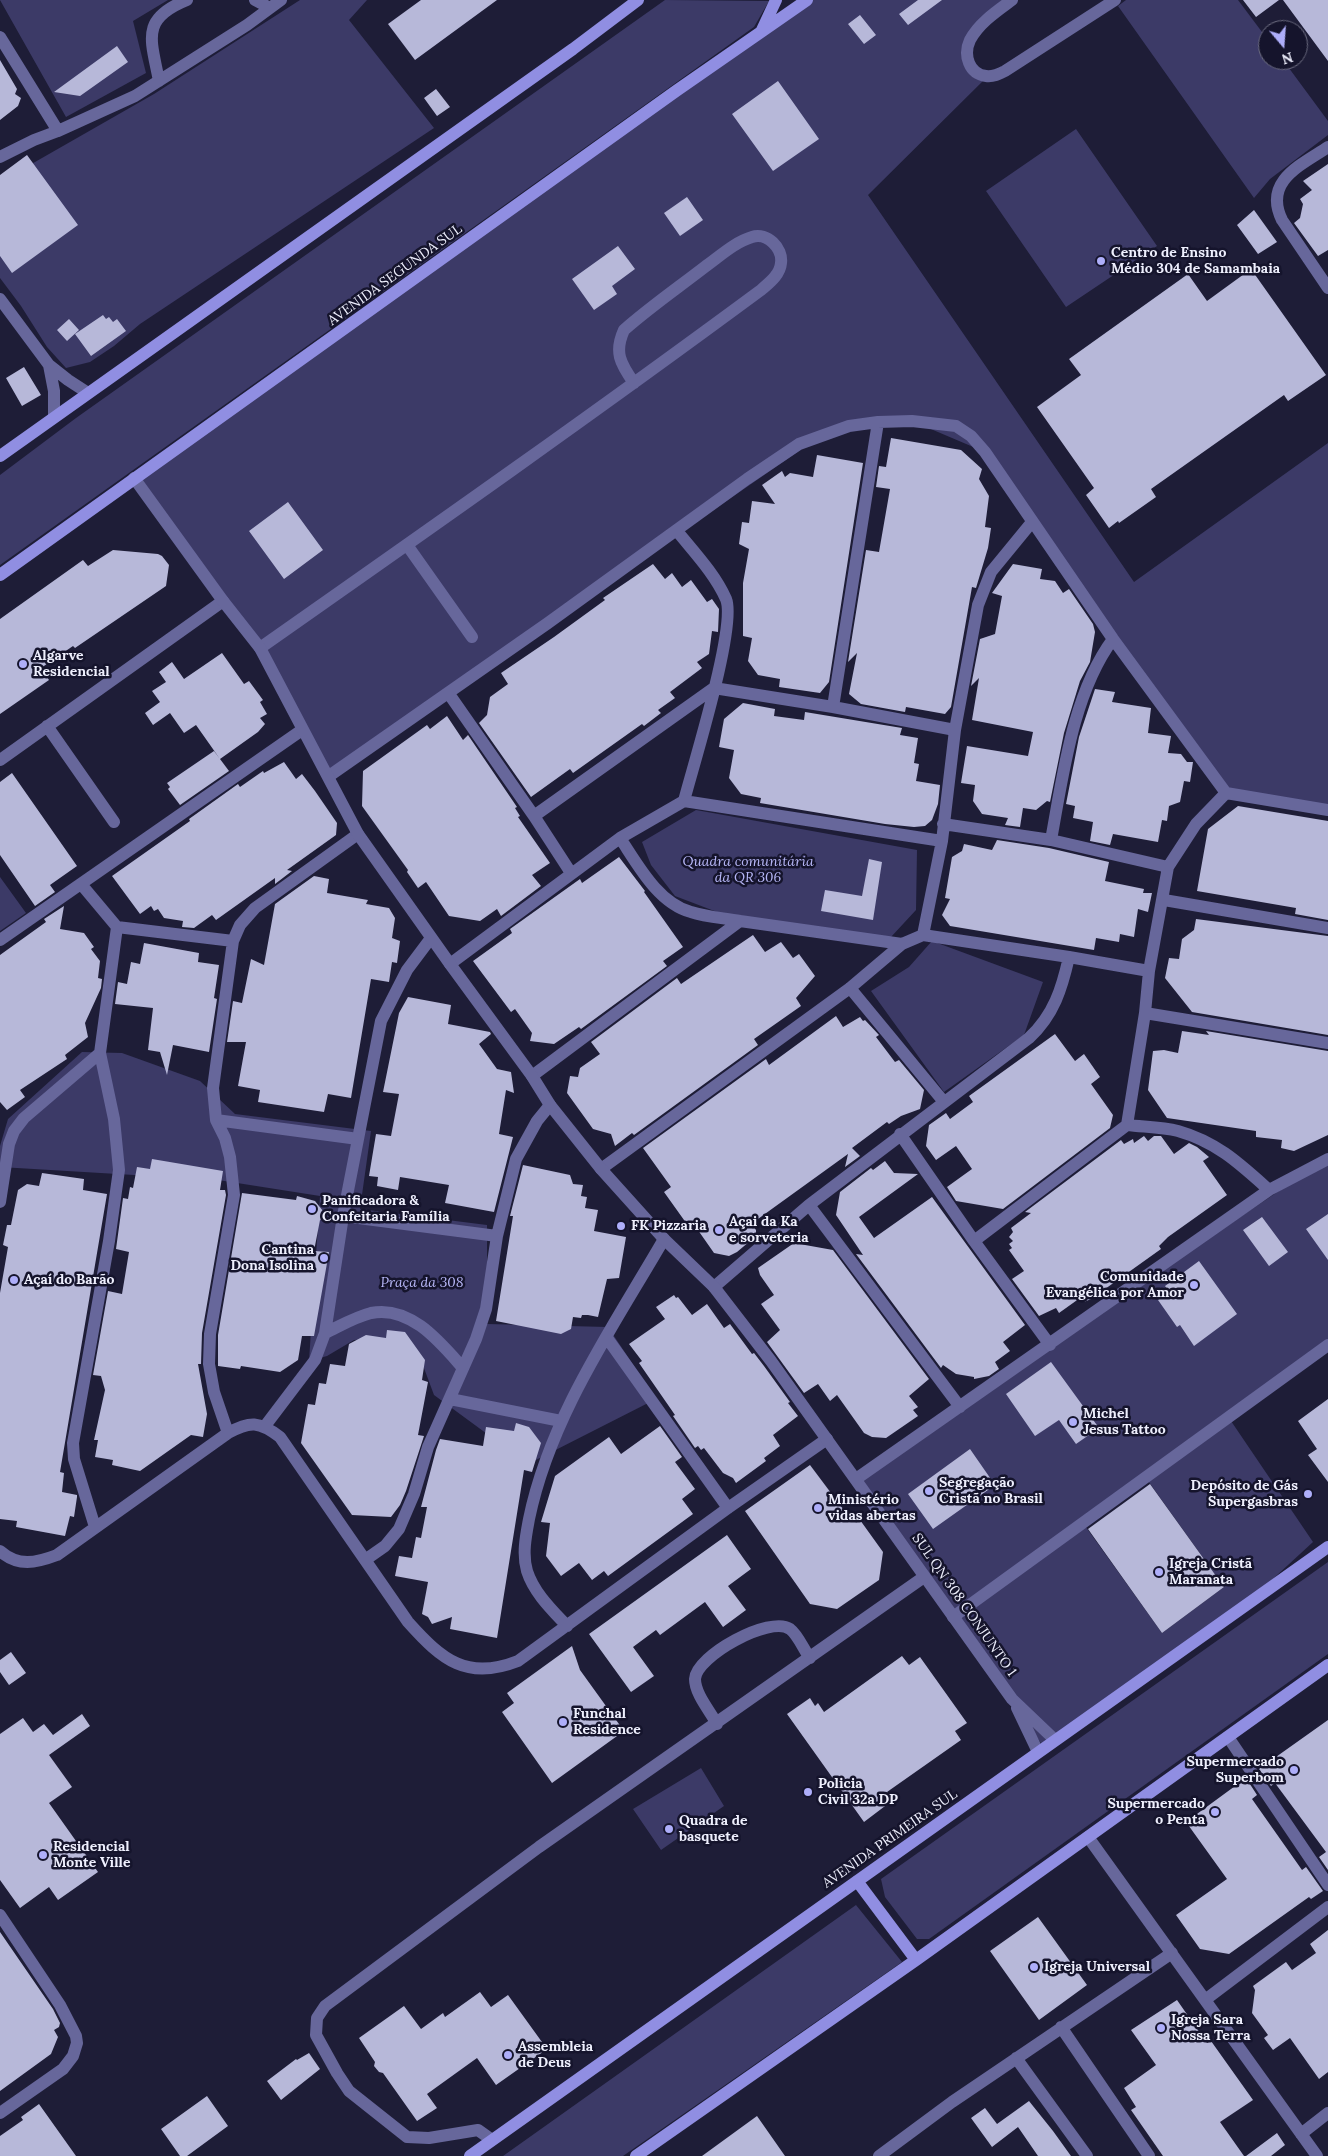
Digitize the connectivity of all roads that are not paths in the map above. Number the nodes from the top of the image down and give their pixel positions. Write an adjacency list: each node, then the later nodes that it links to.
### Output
1 (187, 0): 12 (street)
2 (255, 0): 9 (street)
3 (281, 0): 9 (street)
4 (638, 0): 20 (main road)
5 (776, 0): 10 (main road)
6 (807, 0): 10 (main road, AVENIDA SEGUNDA SUL)
7 (1012, 0): 8 (street)
8 (1113, 1)
9 (270, 8): 12 (street)
10 (761, 32): 24 (main road, AVENIDA SEGUNDA SUL)
11 (0, 37): 13 (street)
12 (159, 80): 13 (street)
13 (58, 132): 15 (street)
14 (1328, 146): 16 (street)
15 (0, 157)
16 (1328, 288)
17 (0, 299): 18 (street)
18 (49, 364): 20 (street); 21 (street)
19 (634, 383): 19 (street); 27 (street)
20 (88, 393): 21 (main road)
21 (54, 417): 23 (main road)
22 (878, 422): 25 (street); 26 (street); 35 (street)
23 (0, 456)
24 (134, 478): 28 (main road, AVENIDA SEGUNDA SUL); 29 (street, SUL QN 308 CONJUNTO 1)
25 (1032, 522): 31 (street); 38 (street)
26 (677, 531): 33 (street); 34 (street)
27 (407, 545): 30 (street); 32 (street)
28 (0, 575)
29 (223, 601): 32 (street, SUL QN 308 CONJUNTO 1); 36 (street)
30 (472, 637)
31 (1113, 639): 41 (street); 49 (street)
32 (260, 648): 37 (street, SUL QN 308 CONJUNTO 1)
33 (714, 688): 35 (street); 42 (street); 44 (street)
34 (449, 694): 40 (street); 44 (street)
35 (833, 707): 38 (street)
36 (47, 726): 39 (street); 45 (street)
37 (302, 730): 40 (street, SUL QN 308 CONJUNTO 1); 53 (street)
38 (955, 730): 46 (street)
39 (0, 760)
40 (329, 776): 47 (street, SUL QN 308 CONJUNTO 1)
41 (1226, 793): 43 (street); 51 (street)
42 (684, 801): 48 (street); 50 (street)
43 (1328, 810)
44 (534, 816): 52 (street)
45 (114, 822)
46 (943, 824): 49 (street); 50 (street)
47 (358, 834): 59 (street, SUL QN 308 CONJUNTO 1); 61 (street)
48 (620, 838): 52 (street); 55 (street)
49 (1051, 840): 51 (street)
50 (942, 841): 58 (street)
51 (1168, 867): 54 (street)
52 (571, 873): 64 (street)
53 (81, 884): 56 (street); 60 (street)
54 (1164, 900): 57 (street); 65 (street)
55 (740, 921): 62 (street); 70 (street)
56 (117, 927): 61 (street); 69 (street)
57 (1328, 928)
58 (923, 935): 62 (street); 63 (street)
59 (431, 938): 64 (street, SUL QN 308 CONJUNTO 1); 76 (street)
60 (0, 940)
61 (233, 941): 73 (street)
62 (902, 944): 66 (street)
63 (1069, 957): 65 (street); 71 (street)
64 (450, 964): 70 (street, SUL QN 308 CONJUNTO 1)
65 (1149, 972): 67 (street)
66 (850, 988): 71 (street); 79 (street)
67 (1145, 1013): 68 (street); 74 (street)
68 (1328, 1042)
69 (100, 1053): 77 (street); 101 (street)
70 (532, 1076): 72 (street, SUL QN 308 CONJUNTO 1)
71 (944, 1102): 75 (street)
72 (550, 1105): 79 (street, SUL QN 308 CONJUNTO 1); 84 (street)
73 (216, 1120): 76 (street); 97 (street)
74 (1127, 1125): 80 (street); 86 (street)
75 (900, 1134): 82 (street); 86 (street)
76 (358, 1139): 83 (street)
77 (5, 1144): 81 (street)
78 (1328, 1159): 80 (street)
79 (601, 1169): 85 (street, SUL QN 308 CONJUNTO 1)
80 (1268, 1190): 91 (street)
81 (0, 1202)
82 (809, 1205): 87 (street); 94 (street)
83 (343, 1216): 84 (street); 88 (street)
84 (497, 1236): 92 (street)
85 (664, 1239): 87 (street, SUL QN 308 CONJUNTO 1); 89 (street)
86 (974, 1241): 91 (street)
87 (714, 1287): 98 (street, SUL QN 308 CONJUNTO 1)
88 (325, 1333): 92 (street); 96 (street)
89 (607, 1338): 95 (street); 100 (street)
90 (1328, 1344): 106 (street)
91 (1050, 1345): 94 (street)
92 (462, 1367): 93 (street)
93 (450, 1400): 95 (street); 104 (street)
94 (960, 1407): 99 (street)
95 (560, 1421): 107 (street)
96 (265, 1426): 97 (street); 104 (street)
97 (228, 1433): 101 (street)
98 (827, 1439): 99 (street, SUL QN 308 CONJUNTO 1); 100 (street)
99 (856, 1479): 105 (street, SUL QN 308 CONJUNTO 1)
100 (728, 1508): 107 (street)
101 (94, 1527): 103 (street)
102 (1328, 1547): 113 (main road, AVENIDA PRIMEIRA SUL)
103 (0, 1551)
104 (365, 1560): 107 (street)
105 (924, 1577): 106 (street, SUL QN 308 CONJUNTO 1); 108 (street)
106 (953, 1617): 110 (street, SUL QN 308 CONJUNTO 1)
107 (567, 1626)
108 (810, 1658): 111 (street); 111 (street)
109 (1328, 1665): 112 (main road)
110 (1012, 1699): 113 (street, SUL QN 308 CONJUNTO 1); 114 (street, SUL QN 308 CONJUNTO 1)
111 (717, 1724): 128 (street)
112 (1228, 1737): 115 (main road); 117 (street)
113 (1055, 1740): 114 (main road, AVENIDA PRIMEIRA SUL)
114 (1038, 1752): 116 (main road, AVENIDA PRIMEIRA SUL)
115 (1088, 1837): 120 (street); 121 (main road)
116 (857, 1881): 121 (main road); 128 (main road, AVENIDA PRIMEIRA SUL)
117 (1328, 1885)
118 (1328, 1907): 122 (street)
119 (0, 1915): 125 (street)
120 (1172, 1953): 122 (street); 123 (street)
121 (916, 1960): 130 (main road)
122 (1205, 2000): 127 (street)
123 (1061, 2027): 124 (street); 133 (street)
124 (1016, 2058): 131 (street); 132 (street)
125 (0, 2113)
126 (1328, 2114): 127 (street)
127 (1301, 2134): 134 (street)
128 (492, 2140): 129 (main road, AVENIDA PRIMEIRA SUL)
129 (470, 2156)
130 (636, 2156)
131 (879, 2156)
132 (1087, 2156)
133 (1149, 2156)
134 (1317, 2156)

